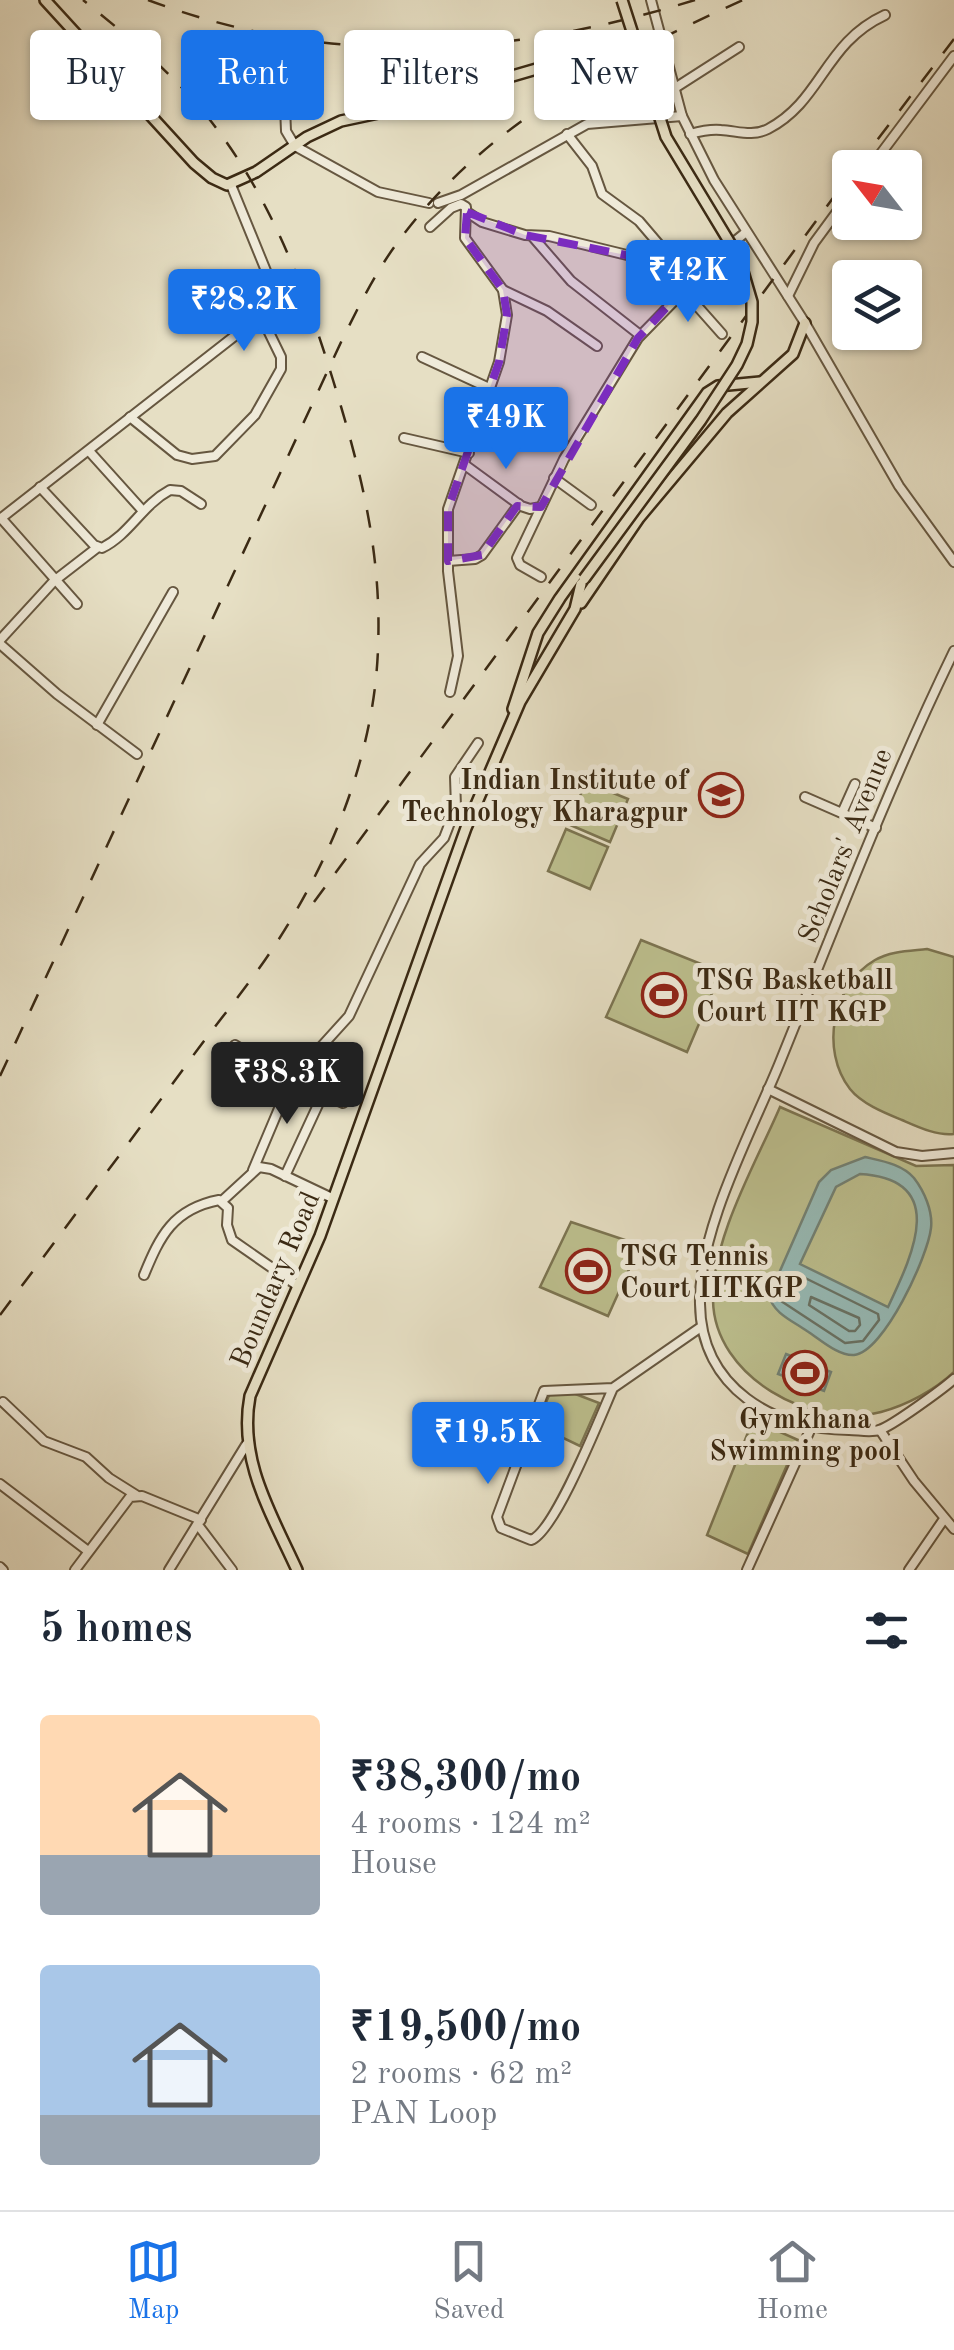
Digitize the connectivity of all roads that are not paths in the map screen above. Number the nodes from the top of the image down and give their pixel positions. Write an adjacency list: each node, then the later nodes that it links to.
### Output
1 (45, 0): 17 (main road)
2 (622, 0): 5 (main road, bridge)
3 (655, 3): 9 (street)
4 (885, 15): 14 (street)
5 (630, 30)
6 (739, 47): 9 (street)
7 (954, 56): 16 (street)
8 (534, 70): 15 (main road)
9 (675, 88): 10 (street)
10 (682, 116): 13 (street); 14 (street)
11 (286, 120): 15 (street)
12 (660, 120): 55 (main road, bridge)
13 (567, 134): 15 (street); 23 (street)
14 (690, 134): 21 (street)
15 (295, 146): 17 (main road)
16 (884, 150)
17 (231, 185): 27 (street)
18 (468, 212): 20 (street); 22 (street); 24 (street)
19 (832, 220): 26 (street)
20 (430, 227)
21 (745, 233): 23 (street); 26 (street)
22 (532, 236): 25 (street); 30 (street)
23 (691, 282): 25 (street)
24 (503, 290): 31 (street); 34 (street)
25 (682, 290): 29 (street); 30 (street)
26 (788, 296): 28 (street)
27 (262, 318): 36 (street); 36 (street)
28 (805, 323): 33 (main road); 52 (street)
29 (722, 334)
30 (640, 335): 42 (street)
31 (597, 346)
32 (422, 357): 34 (street)
33 (760, 382): 56 (main road, Boundary Road); 59 (main road)
34 (490, 388): 35 (street)
35 (484, 404): 38 (street); 40 (street)
36 (130, 418): 39 (street)
37 (404, 438): 40 (street)
38 (544, 443)
39 (89, 451): 43 (street); 48 (street)
40 (469, 453): 41 (street)
41 (464, 464): 45 (street); 51 (street)
42 (554, 478): 46 (street); 47 (street)
43 (40, 487): 49 (street); 50 (street)
44 (201, 504): 48 (street)
45 (518, 504): 47 (street); 51 (street)
46 (592, 504)
47 (541, 507): 53 (street)
48 (143, 510): 50 (street)
49 (0, 518): 54 (street)
50 (98, 547): 54 (street)
51 (448, 560): 64 (street)
52 (953, 564)
53 (541, 577)
54 (54, 581): 58 (street); 61 (street)
55 (582, 581): 56 (main road); 59 (main road)
56 (565, 590): 60 (main road, Boundary Road)
57 (173, 592): 65 (street)
58 (77, 604)
59 (576, 608): 62 (main road, Boundary Road)
60 (538, 634): 62 (main road); 66 (main road, Boundary Road)
61 (0, 642): 65 (street)
62 (556, 644): 66 (main road, Boundary Road)
63 (954, 651): 72 (street, Scholars' Avenue)
64 (450, 692)
65 (97, 725): 68 (street)
66 (508, 726): 81 (main road, Boundary Road)
67 (478, 744): 74 (street)
68 (137, 754)
69 (855, 784): 71 (street)
70 (805, 797): 71 (street)
71 (842, 813): 72 (street)
72 (876, 828): 75 (street, Scholars' Avenue)
73 (234, 1045): 74 (street)
74 (291, 1080): 76 (street); 79 (street)
75 (768, 1089): 78 (street); 85 (street, Scholars' Avenue)
76 (323, 1094): 77 (street); 80 (street)
77 (343, 1104)
78 (954, 1153)
79 (253, 1170): 80 (street); 82 (street)
80 (285, 1176): 81 (street)
81 (332, 1198): 84 (main road, Boundary Road)
82 (222, 1201): 83 (street); 84 (street)
83 (144, 1275)
84 (298, 1286): 91 (main road, Boundary Road)
85 (702, 1327): 87 (street); 89 (street, Scholars' Avenue)
86 (954, 1379): 90 (street)
87 (613, 1388): 87 (street)
88 (4, 1402): 93 (street)
89 (811, 1428): 90 (street, Scholars' Avenue); 102 (street)
90 (880, 1430): 94 (street)
91 (246, 1445): 95 (street); 101 (main road, Boundary Road)
92 (0, 1484): 97 (street)
93 (136, 1495): 95 (street); 97 (street)
94 (944, 1519): 96 (street); 103 (street)
95 (199, 1522): 99 (street); 100 (street)
96 (954, 1529)
97 (88, 1551): 98 (street)
98 (74, 1570)
99 (170, 1570)
100 (232, 1570)
101 (297, 1570)
102 (746, 1570)
103 (910, 1570)

